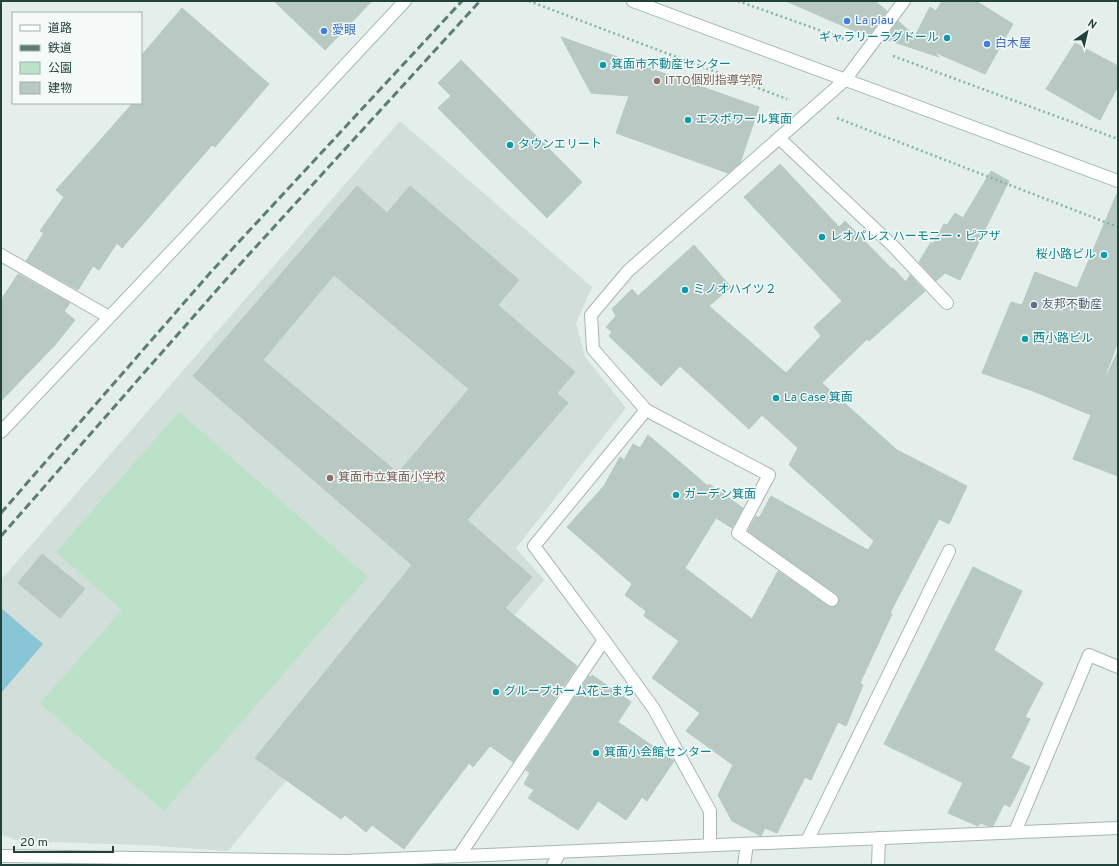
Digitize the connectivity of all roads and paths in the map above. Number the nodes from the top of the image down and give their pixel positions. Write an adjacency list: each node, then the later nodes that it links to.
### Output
1 (405, 1): 12 (street)
2 (633, 1): 6 (street)
3 (738, 1): 5 (path)
4 (904, 1): 5 (street)
5 (870, 48): 6 (street); 8 (path)
6 (845, 80): 7 (street); 9 (street)
7 (779, 138): 11 (street); 13 (street)
8 (1118, 140)
9 (1118, 181)
10 (1, 255): 12 (street)
11 (947, 303)
12 (109, 317): 14 (street)
13 (646, 410): 16 (street); 17 (street)
14 (1, 432)
15 (949, 551): 22 (street)
16 (832, 600)
17 (604, 640): 24 (street); 27 (street)
18 (1118, 667): 20 (street)
19 (1118, 828): 20 (street)
20 (1015, 832): 21 (street)
21 (879, 838): 22 (street); 32 (street)
22 (807, 841): 23 (street)
23 (747, 844): 24 (street); 31 (street)
24 (710, 846): 25 (street)
25 (560, 852): 27 (street); 30 (street)
26 (1, 856): 28 (street)
27 (459, 856): 29 (street)
28 (136, 861): 29 (street)
29 (344, 863)
30 (553, 865)
31 (744, 865)
32 (878, 865)

